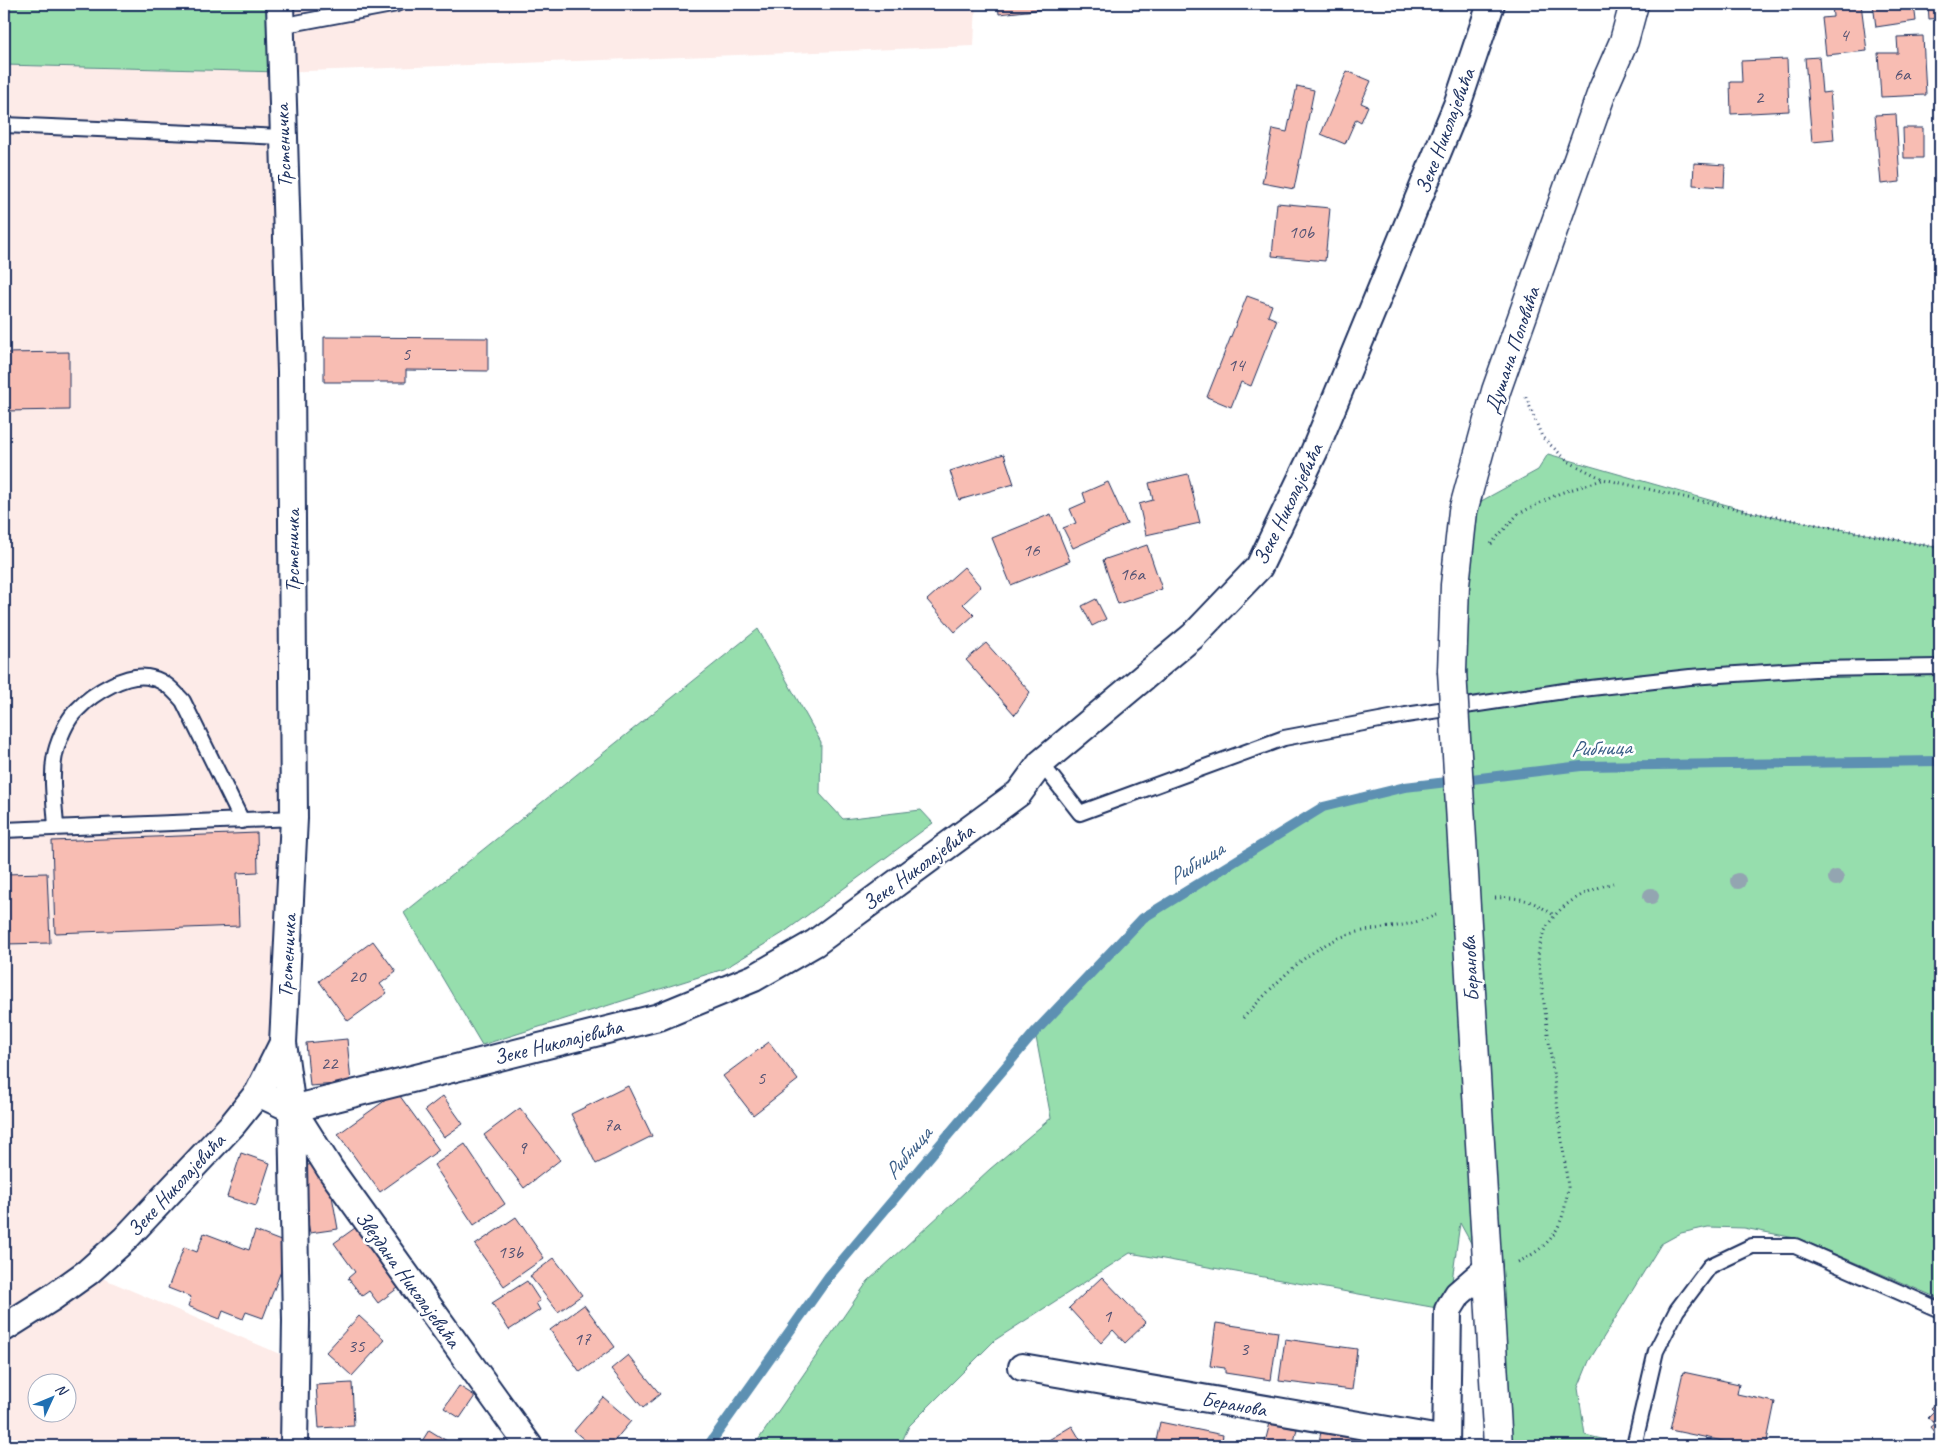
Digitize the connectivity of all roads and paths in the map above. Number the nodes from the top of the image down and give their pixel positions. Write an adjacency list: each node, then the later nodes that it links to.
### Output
1 (397, 4): 5 (lane)
2 (1491, 4): 15 (street, Зеке Николајевића)
3 (1634, 4): 6 (main road, Душана Поповића)
4 (1648, 4): 6 (main road, Душана Поповића)
5 (280, 15): 8 (street, Трстеничка)
6 (1624, 42): 14 (main road, Душана Поповића)
7 (4, 125): 8 (lane)
8 (283, 137): 16 (street, Трстеничка)
9 (1525, 394): 10 (path)
10 (1603, 480): 11 (path); 12 (path)
11 (1940, 548)
12 (1486, 552)
13 (1940, 667): 15 (lane)
14 (1452, 671): 28 (main road, Беранова, bridge)
15 (1041, 763): 27 (street, Зеке Николајевића)
16 (294, 818): 17 (lane); 25 (street, Трстеничка)
17 (242, 820): 18 (lane); 18 (lane)
18 (56, 828): 19 (lane)
19 (4, 830)
20 (1614, 883): 23 (path)
21 (1490, 898): 23 (path)
22 (1443, 913): 24 (path)
23 (1554, 916): 28 (path)
24 (1243, 1018)
25 (282, 1043): 26 (street, Трстеничка); 27 (street, Звездана Николајевића)
26 (258, 1093): 27 (street); 30 (street, Зеке Николајевића)
27 (292, 1108): 33 (street, Звездана Николајевића); 34 (street, Звездана Николајевића)
28 (1488, 1268): 32 (street, Беранова); 35 (main road, Беранова)
29 (1940, 1310): 36 (lane)
30 (4, 1328)
31 (1022, 1367): 32 (street, Беранова)
32 (1446, 1443)
33 (294, 1446)
34 (529, 1446)
35 (1498, 1446)
36 (1634, 1446)

